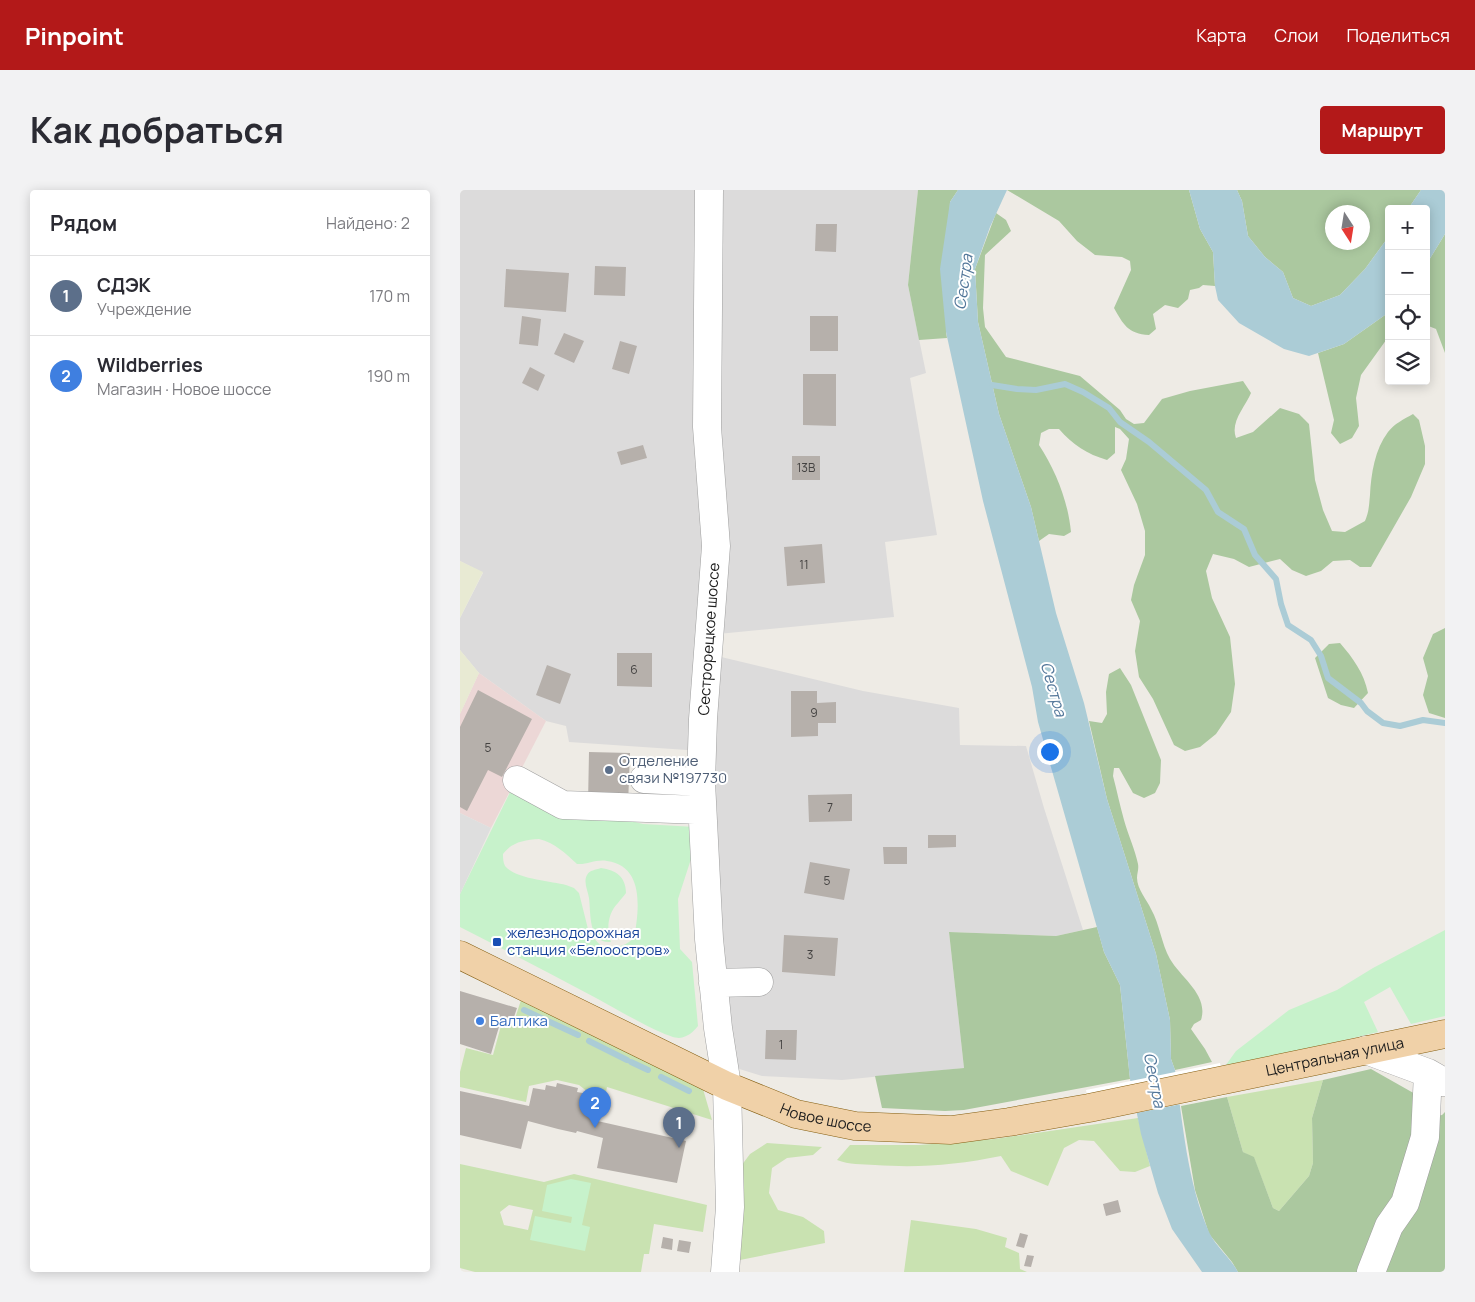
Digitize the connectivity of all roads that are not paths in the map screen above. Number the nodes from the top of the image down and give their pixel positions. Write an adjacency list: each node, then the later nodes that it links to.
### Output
1 (709, 190): 4 (street, Сестрорецкое шоссе)
2 (644, 779): 4 (street)
3 (517, 780): 5 (street)
4 (701, 782): 5 (street, Сестрорецкое шоссе)
5 (702, 810): 8 (street, Сестрорецкое шоссе)
6 (460, 955): 13 (main road, Новое шоссе)
7 (759, 982): 8 (street)
8 (713, 983): 13 (street, Сестрорецкое шоссе)
9 (1445, 1034): 10 (main road, Центральная улица)
10 (1366, 1050): 11 (street); 12 (main road, Центральная улица)
11 (1436, 1078): 15 (street)
12 (1223, 1080): 13 (main road, Новое шоссе)
13 (727, 1086): 14 (street, Сестрорецкое шоссе)
14 (725, 1272)
15 (1372, 1272)

